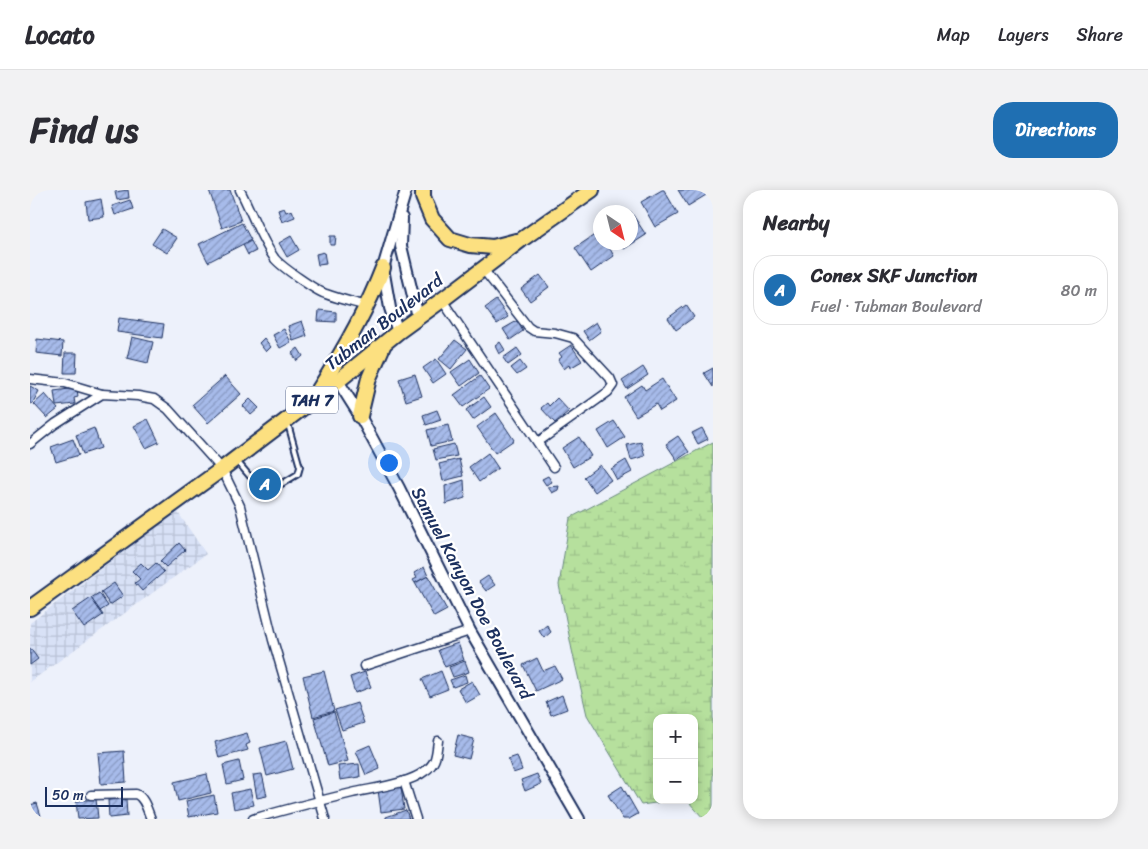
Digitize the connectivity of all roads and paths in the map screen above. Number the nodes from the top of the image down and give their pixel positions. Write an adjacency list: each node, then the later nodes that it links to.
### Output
1 (240, 190): 10 (street)
2 (406, 190): 5 (street)
3 (423, 190): 6 (highway)
4 (592, 190): 6 (highway, Tubman Boulevard / TAH 7)
5 (402, 204): 7 (street); 11 (street)
6 (521, 240): 8 (highway, Tubman Boulevard / TAH 7)
7 (383, 268): 10 (highway); 12 (street)
8 (483, 269): 9 (highway, Tubman Boulevard / TAH 7); 20 (street)
9 (442, 300): 11 (highway, Tubman Boulevard / TAH 7); 20 (street)
10 (367, 306): 17 (highway)
11 (418, 318): 12 (highway, Tubman Boulevard / TAH 7)
12 (398, 332): 13 (highway, Tubman Boulevard / TAH 7)
13 (385, 342): 15 (highway, Tubman Boulevard / TAH 7); 18 (highway)
14 (30, 379): 16 (street)
15 (338, 381): 17 (highway, Tubman Boulevard / TAH 7); 18 (street, Samuel Kanyon Doe Boulevard)
16 (102, 394): 21 (street); 24 (street)
17 (312, 400): 19 (highway, Tubman Boulevard / TAH 7)
18 (360, 416): 26 (street, Samuel Kanyon Doe Boulevard)
19 (287, 420): 22 (highway, Tubman Boulevard / TAH 7); 22 (lane)
20 (538, 442): 23 (street)
21 (30, 444)
22 (235, 459): 24 (highway, Tubman Boulevard / TAH 7)
23 (554, 467)
24 (222, 469): 25 (highway, Tubman Boulevard / TAH 7); 31 (street)
25 (30, 608)
26 (470, 631): 27 (street); 36 (street, Samuel Kanyon Doe Boulevard)
27 (364, 666)
28 (438, 741): 29 (street)
29 (404, 781): 31 (street); 35 (street)
30 (90, 795): 32 (street)
31 (321, 800): 33 (street); 34 (street)
32 (151, 819)
33 (253, 819)
34 (325, 819)
35 (416, 819)
36 (579, 819)

